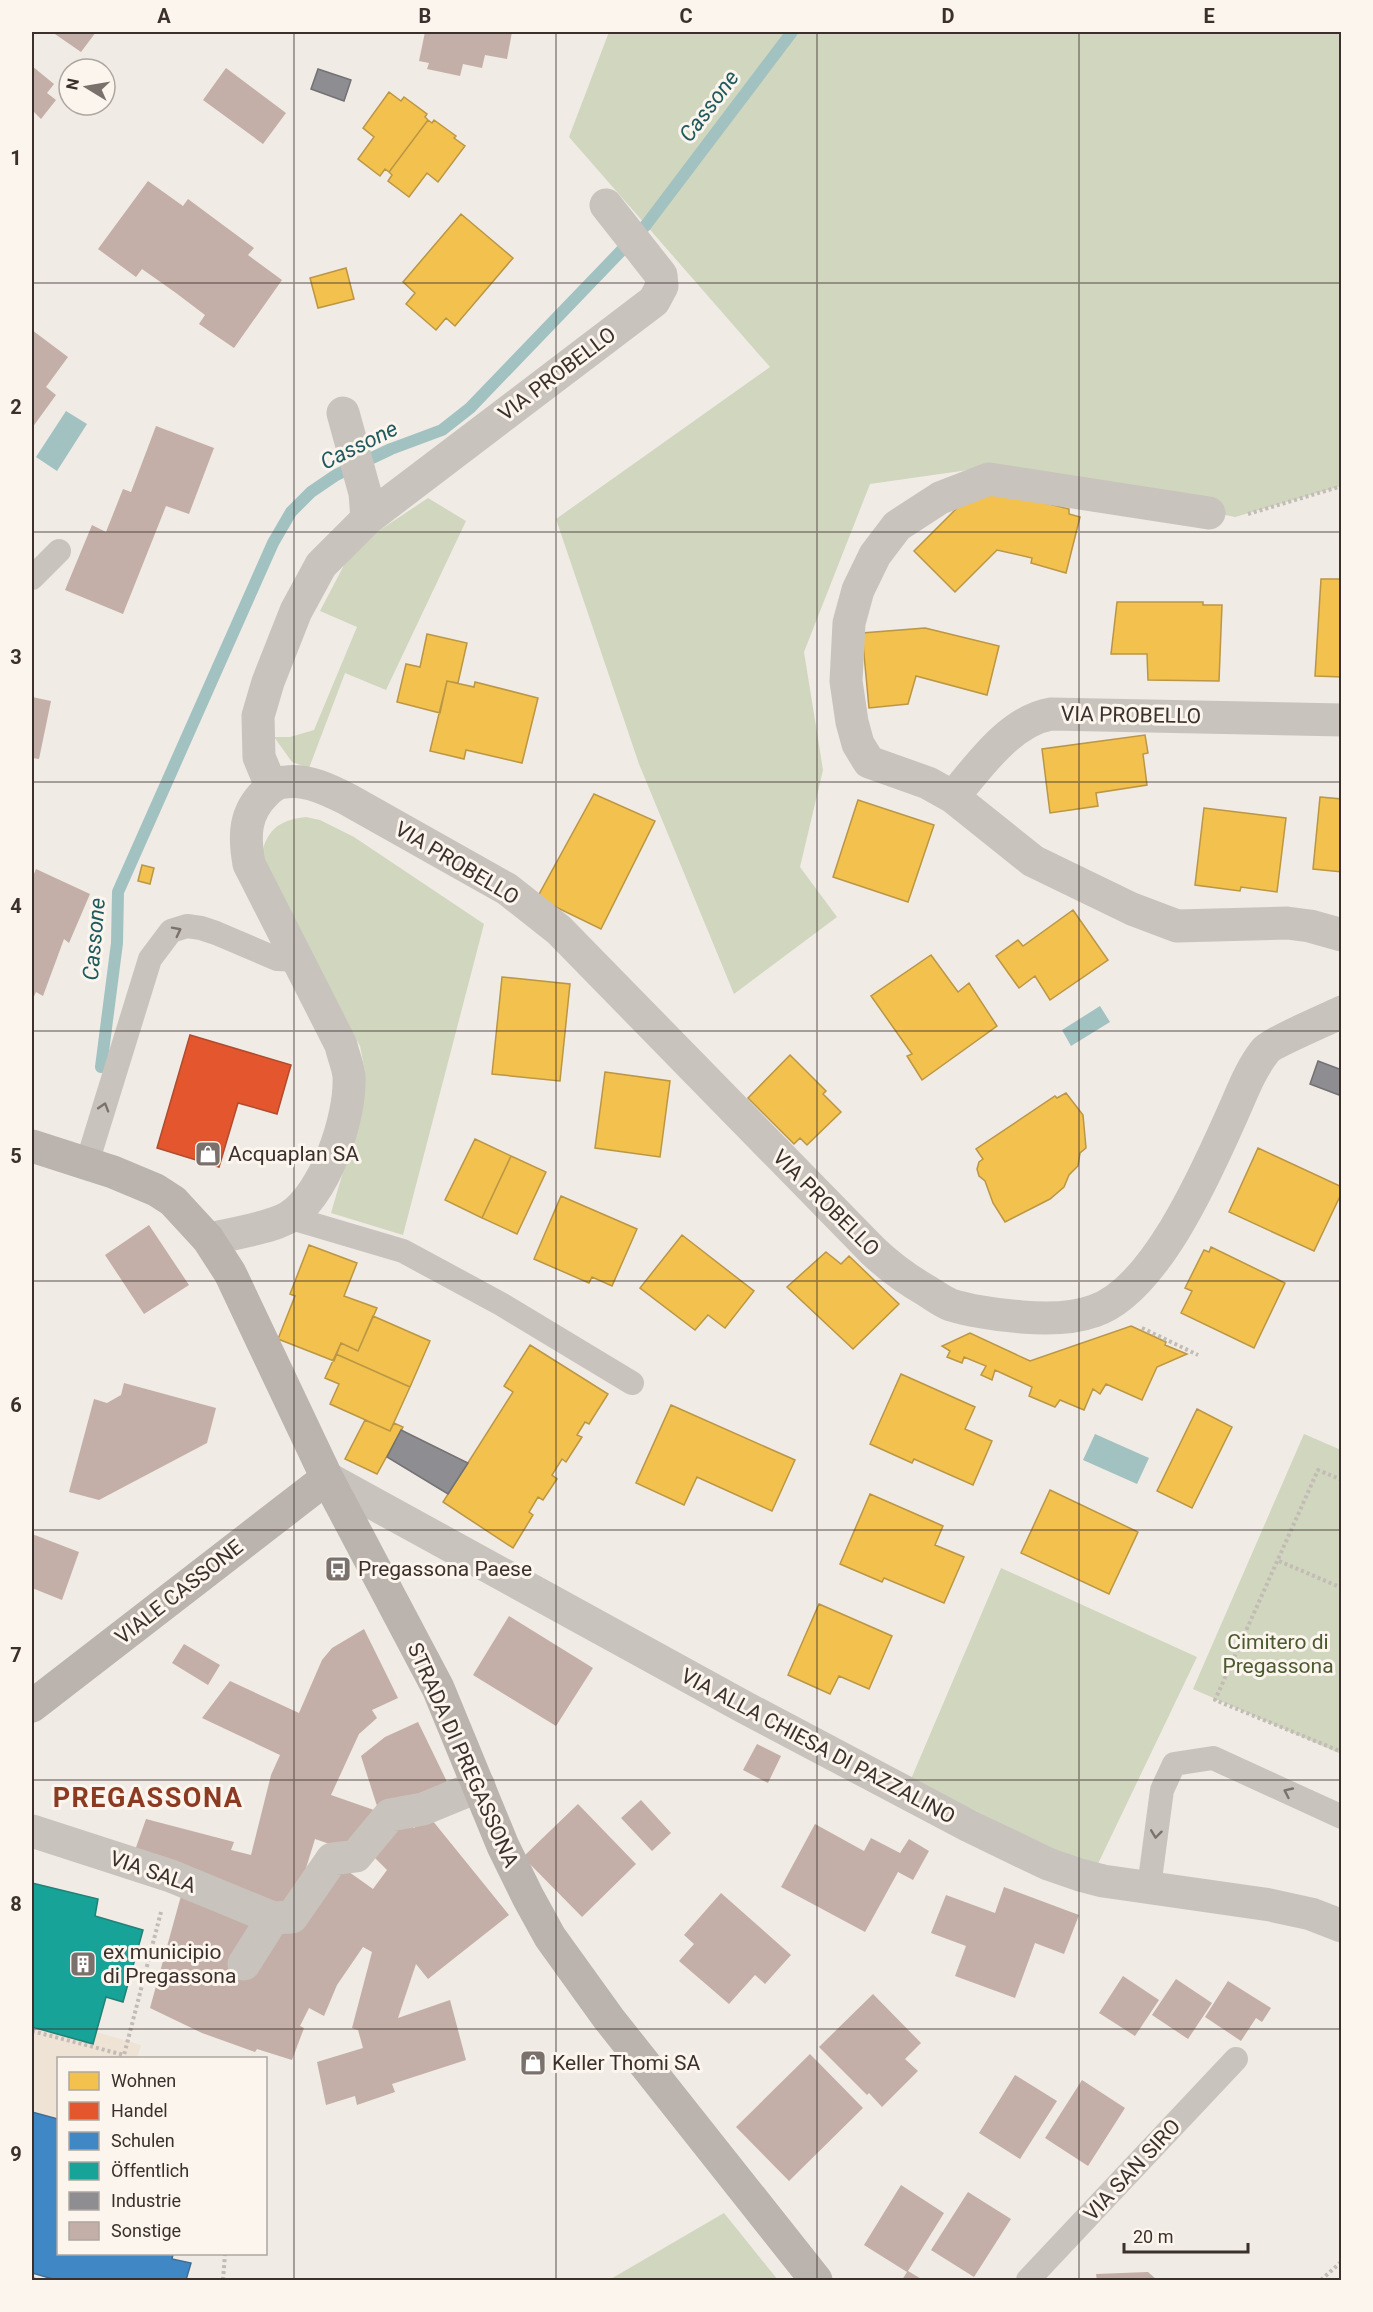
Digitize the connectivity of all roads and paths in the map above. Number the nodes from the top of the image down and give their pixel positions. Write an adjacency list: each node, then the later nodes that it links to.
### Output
1 (606, 205): 4 (street, VIA PROBELLO)
2 (347, 428): 4 (street)
3 (1341, 486): 5 (path)
4 (366, 506): 9 (street, VIA PROBELLO)
5 (1209, 513): 10 (street)
6 (59, 551): 7 (lane)
7 (32, 578)
8 (1341, 720): 10 (street, VIA PROBELLO)
9 (272, 786): 12 (street); 18 (street, VIA PROBELLO)
10 (954, 797): 11 (street)
11 (1341, 935)
12 (299, 960): 15 (lane, one-way to 12); 16 (street)
13 (1341, 1012): 18 (street, VIA PROBELLO)
14 (32, 1146): 15 (street, STRADA DI PREGASSONA)
15 (87, 1163): 17 (street, STRADA DI PREGASSONA)
16 (288, 1217): 17 (street); 20 (lane)
17 (208, 1239): 21 (street, STRADA DI PREGASSONA)
18 (1100, 1309): 19 (path)
19 (1198, 1355)
20 (632, 1383)
21 (327, 1478): 25 (street, VIALE CASSONE); 27 (street, STRADA DI PREGASSONA); 31 (street, VIA ALLA CHIESA DI PAZZALINO)
22 (1341, 1480): 23 (path)
23 (1279, 1561): 24 (path); 26 (path)
24 (1341, 1588)
25 (32, 1706)
26 (1341, 1752)
27 (478, 1786): 32 (street); 42 (street, STRADA DI PREGASSONA)
28 (1341, 1816): 31 (lane, one-way to 31)
29 (32, 1831): 30 (street, VIA SALA)
30 (171, 1876): 32 (street, VIA SALA); 35 (path)
31 (1149, 1887): 33 (street, VIA ALLA CHIESA DI PAZZALINO)
32 (273, 1918): 34 (street)
33 (1341, 1926)
34 (244, 1964)
35 (32, 2031)
36 (1236, 2059): 43 (lane, VIA SAN SIRO)
37 (225, 2255): 41 (path)
38 (1341, 2261): 44 (path)
39 (32, 2278): 40 (path)
40 (39, 2280)
41 (223, 2280)
42 (816, 2280)
43 (1028, 2280)
44 (1321, 2280)

